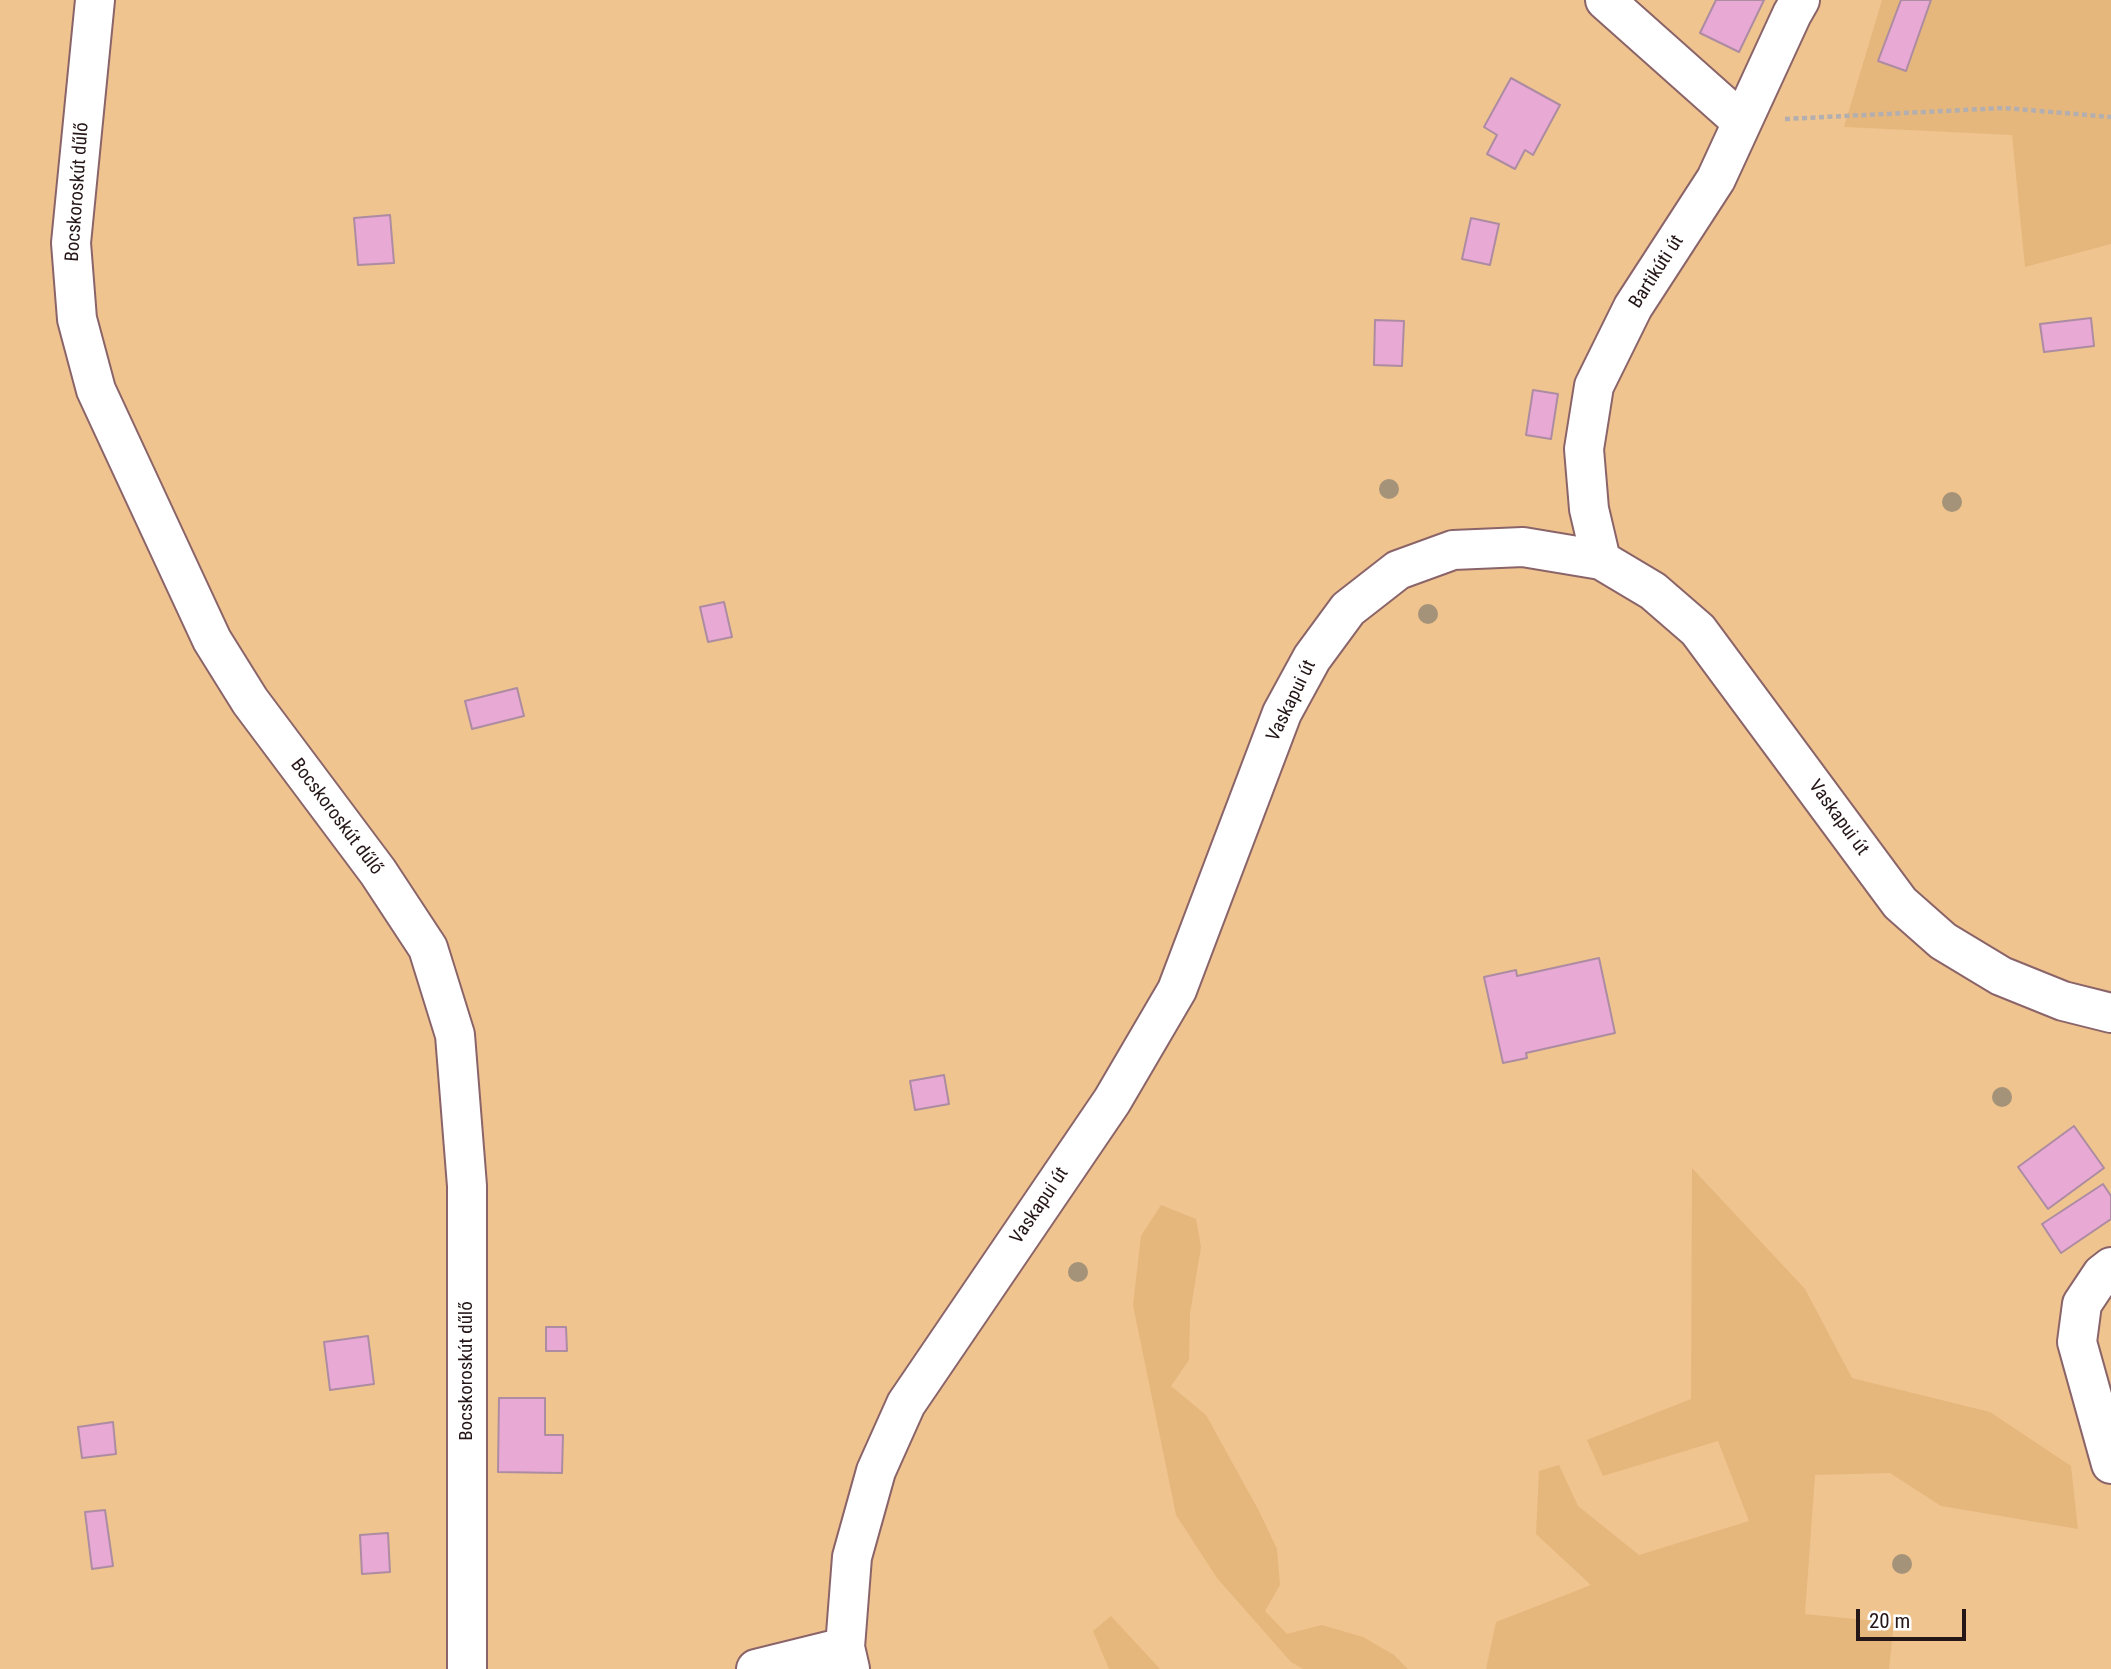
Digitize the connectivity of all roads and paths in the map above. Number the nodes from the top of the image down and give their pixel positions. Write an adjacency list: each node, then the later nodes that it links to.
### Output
1 (95, 0): 11 (street, Bocskoroskút dűlő)
2 (1605, 0): 5 (street)
3 (1800, 0): 5 (street, Bartikúti út)
4 (2111, 117): 5 (path)
5 (1742, 122): 6 (street, Bartikúti út)
6 (1601, 560): 7 (street, Vaskapui út); 10 (street, Vaskapui út)
7 (2111, 1013)
8 (2111, 1267): 9 (street)
9 (2111, 1464)
10 (848, 1658): 12 (street)
11 (467, 1669)
12 (755, 1669)

